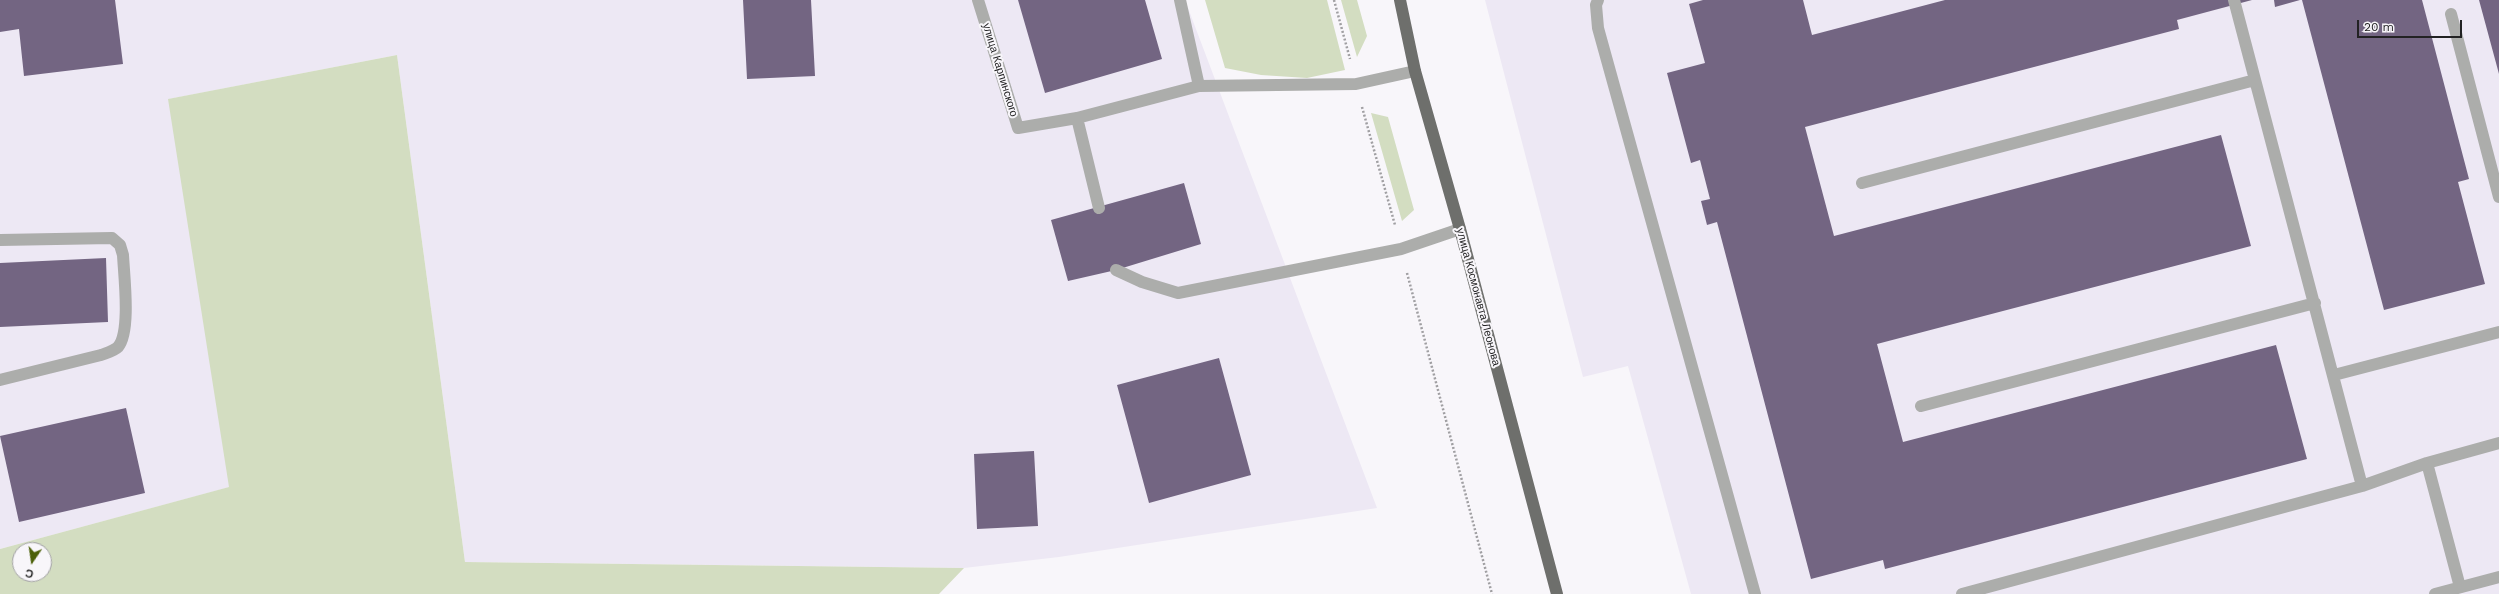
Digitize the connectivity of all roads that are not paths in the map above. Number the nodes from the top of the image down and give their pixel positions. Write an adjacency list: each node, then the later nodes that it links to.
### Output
1 (978, 0): 10 (lane, улица Карпинского)
2 (1180, 0): 9 (lane)
3 (1400, 0): 7 (main road, улица Космонавта Леонова)
4 (1598, 0): 28 (lane)
5 (2234, 0): 8 (lane)
6 (2451, 14): 12 (lane)
7 (1415, 71): 9 (lane); 14 (main road, улица Космонавта Леонова)
8 (2256, 80): 11 (lane); 17 (lane)
9 (1199, 86): 10 (lane)
10 (1077, 118): 13 (lane)
11 (1862, 183)
12 (2499, 198)
13 (1099, 208)
14 (1460, 229): 16 (lane); 27 (main road, улица Космонавта Леонова)
15 (0, 240): 20 (lane)
16 (1116, 270)
17 (2315, 303): 19 (lane); 21 (lane)
18 (2499, 332): 19 (lane)
19 (2334, 375): 24 (lane)
20 (0, 380)
21 (1921, 406)
22 (2499, 444): 23 (lane)
23 (2427, 463): 24 (lane); 26 (lane)
24 (2362, 486): 29 (lane)
25 (2499, 577): 26 (lane)
26 (2460, 587): 30 (lane)
27 (1557, 594)
28 (1755, 594)
29 (1962, 594)
30 (2435, 594)

